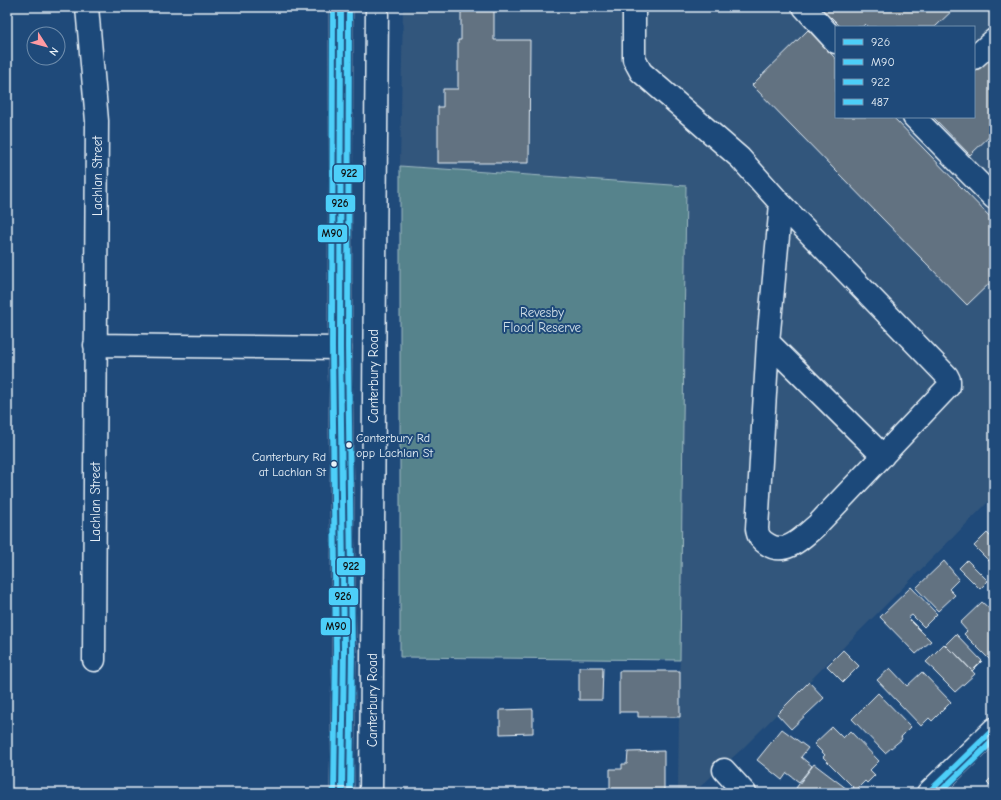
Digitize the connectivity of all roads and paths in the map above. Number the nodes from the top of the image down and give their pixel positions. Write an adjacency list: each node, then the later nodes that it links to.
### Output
1 (87, 7): 13 (main road, Lachlan Street)
2 (341, 7): 14 (main road)
3 (377, 7): 20 (main road, Canterbury Road)
4 (634, 7): 11 (main road)
5 (804, 7): 7 (main road)
6 (994, 40): 8 (main road)
7 (835, 41)
8 (975, 57)
9 (915, 118): 10 (main road)
10 (994, 198)
11 (781, 204): 12 (main road); 15 (main road)
12 (768, 342): 15 (main road); 15 (main road)
13 (96, 345): 14 (main road); 16 (main road, Lachlan Street)
14 (340, 348): 19 (main road)
15 (883, 456)
16 (94, 660)
17 (994, 729): 22 (main road)
18 (724, 770): 21 (main road)
19 (342, 793)
20 (371, 793)
21 (745, 793)
22 (928, 793)

